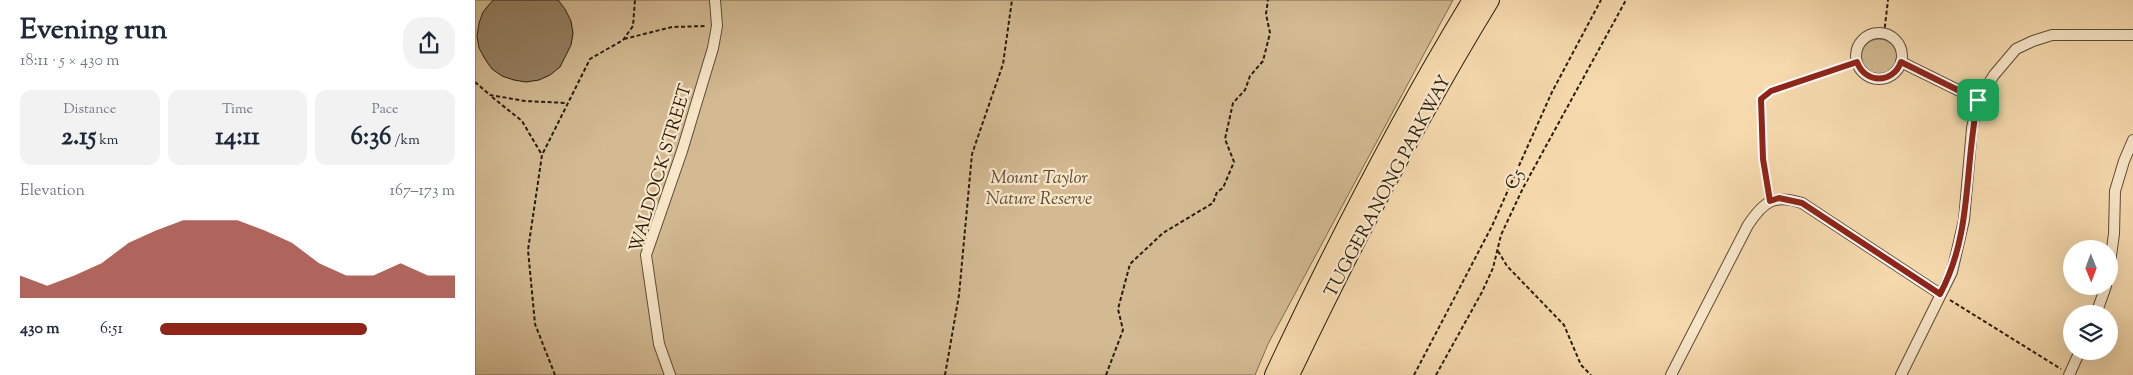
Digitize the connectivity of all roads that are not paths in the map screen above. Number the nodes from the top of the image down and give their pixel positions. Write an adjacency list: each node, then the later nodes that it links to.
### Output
1 (715, 0): 11 (street, WALDOCK STREET)
2 (1472, 0): 12 (highway, TUGGERANONG PARKWAY)
3 (1490, 0): 13 (highway, TUGGERANONG PARKWAY)
4 (2133, 35): 6 (street)
5 (1901, 62): 5 (street); 6 (street)
6 (1978, 100): 9 (street)
7 (2133, 140): 8 (street)
8 (2113, 240)
9 (1940, 294): 14 (street); 15 (street)
10 (2076, 360): 16 (street)
11 (670, 375)
12 (1274, 375)
13 (1290, 375)
14 (1671, 375)
15 (1901, 375)
16 (2069, 375)

